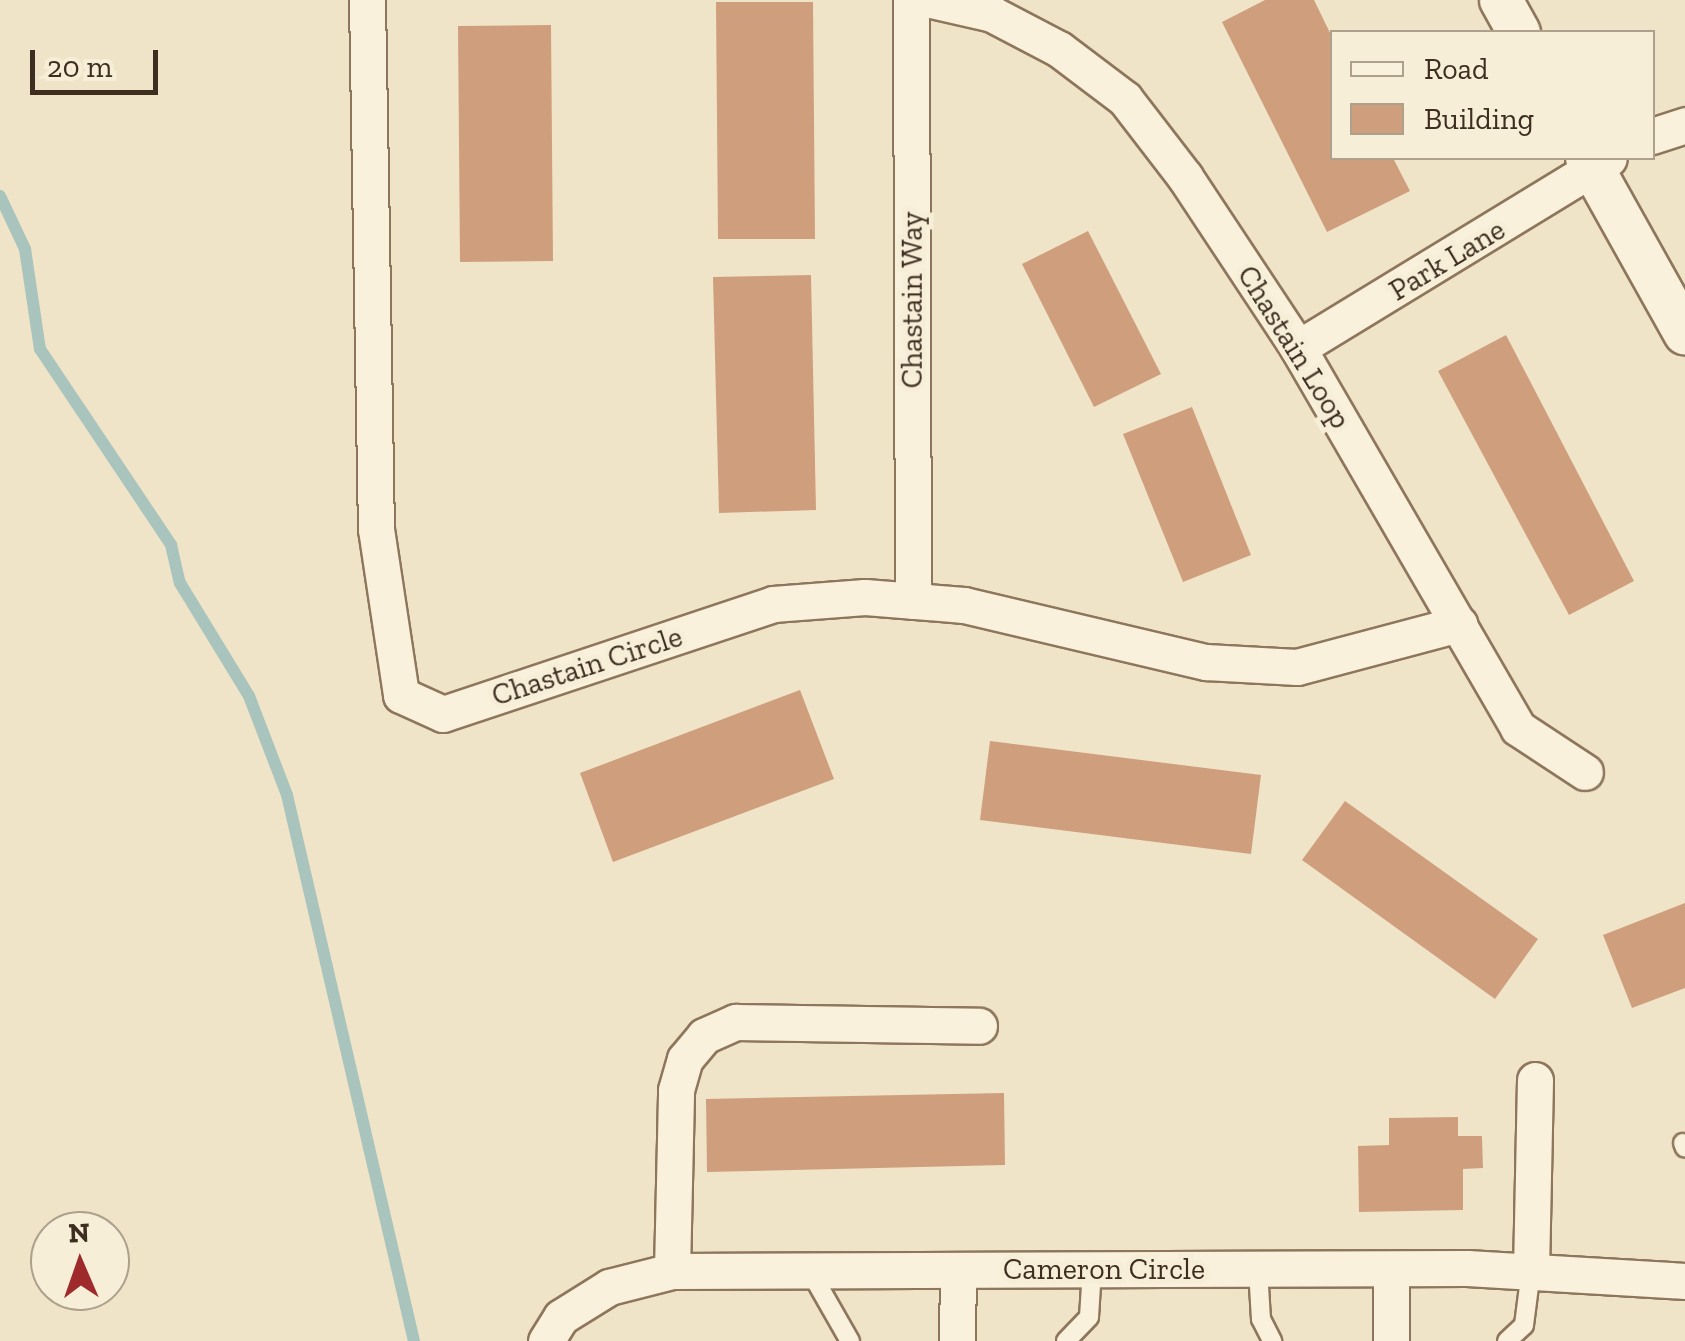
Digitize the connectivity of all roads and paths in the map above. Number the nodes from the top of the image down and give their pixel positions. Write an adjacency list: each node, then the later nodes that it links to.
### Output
1 (367, 0): 11 (street, Chastain Circle)
2 (911, 0): 11 (street, Chastain Way)
3 (931, 0): 10 (street, Chastain Loop)
4 (1501, 0): 5 (street)
5 (1518, 30)
6 (1685, 126): 7 (street)
7 (1655, 135)
8 (1597, 162): 9 (street); 10 (street, Park Lane)
9 (1685, 333)
10 (1298, 348): 12 (street, Chastain Loop)
11 (913, 601): 12 (street, Chastain Circle)
12 (1460, 624): 13 (street, Chastain Loop)
13 (1585, 772)
14 (980, 1026): 21 (street)
15 (1536, 1080): 22 (street)
16 (1391, 1268): 18 (street, Cameron Circle); 22 (street, Cameron Circle); 29 (street)
17 (1092, 1269): 18 (street, Cameron Circle); 20 (street, Cameron Circle); 27 (lane)
18 (1258, 1269): 28 (lane)
19 (810, 1270): 20 (street, Cameron Circle); 21 (street, Cameron Circle); 25 (lane)
20 (958, 1270): 26 (street)
21 (672, 1271): 24 (street, Cameron Circle)
22 (1532, 1271): 23 (street, Cameron Circle); 30 (lane)
23 (1685, 1281)
24 (546, 1341)
25 (850, 1341)
26 (958, 1341)
27 (1066, 1341)
28 (1272, 1341)
29 (1390, 1341)
30 (1507, 1341)

